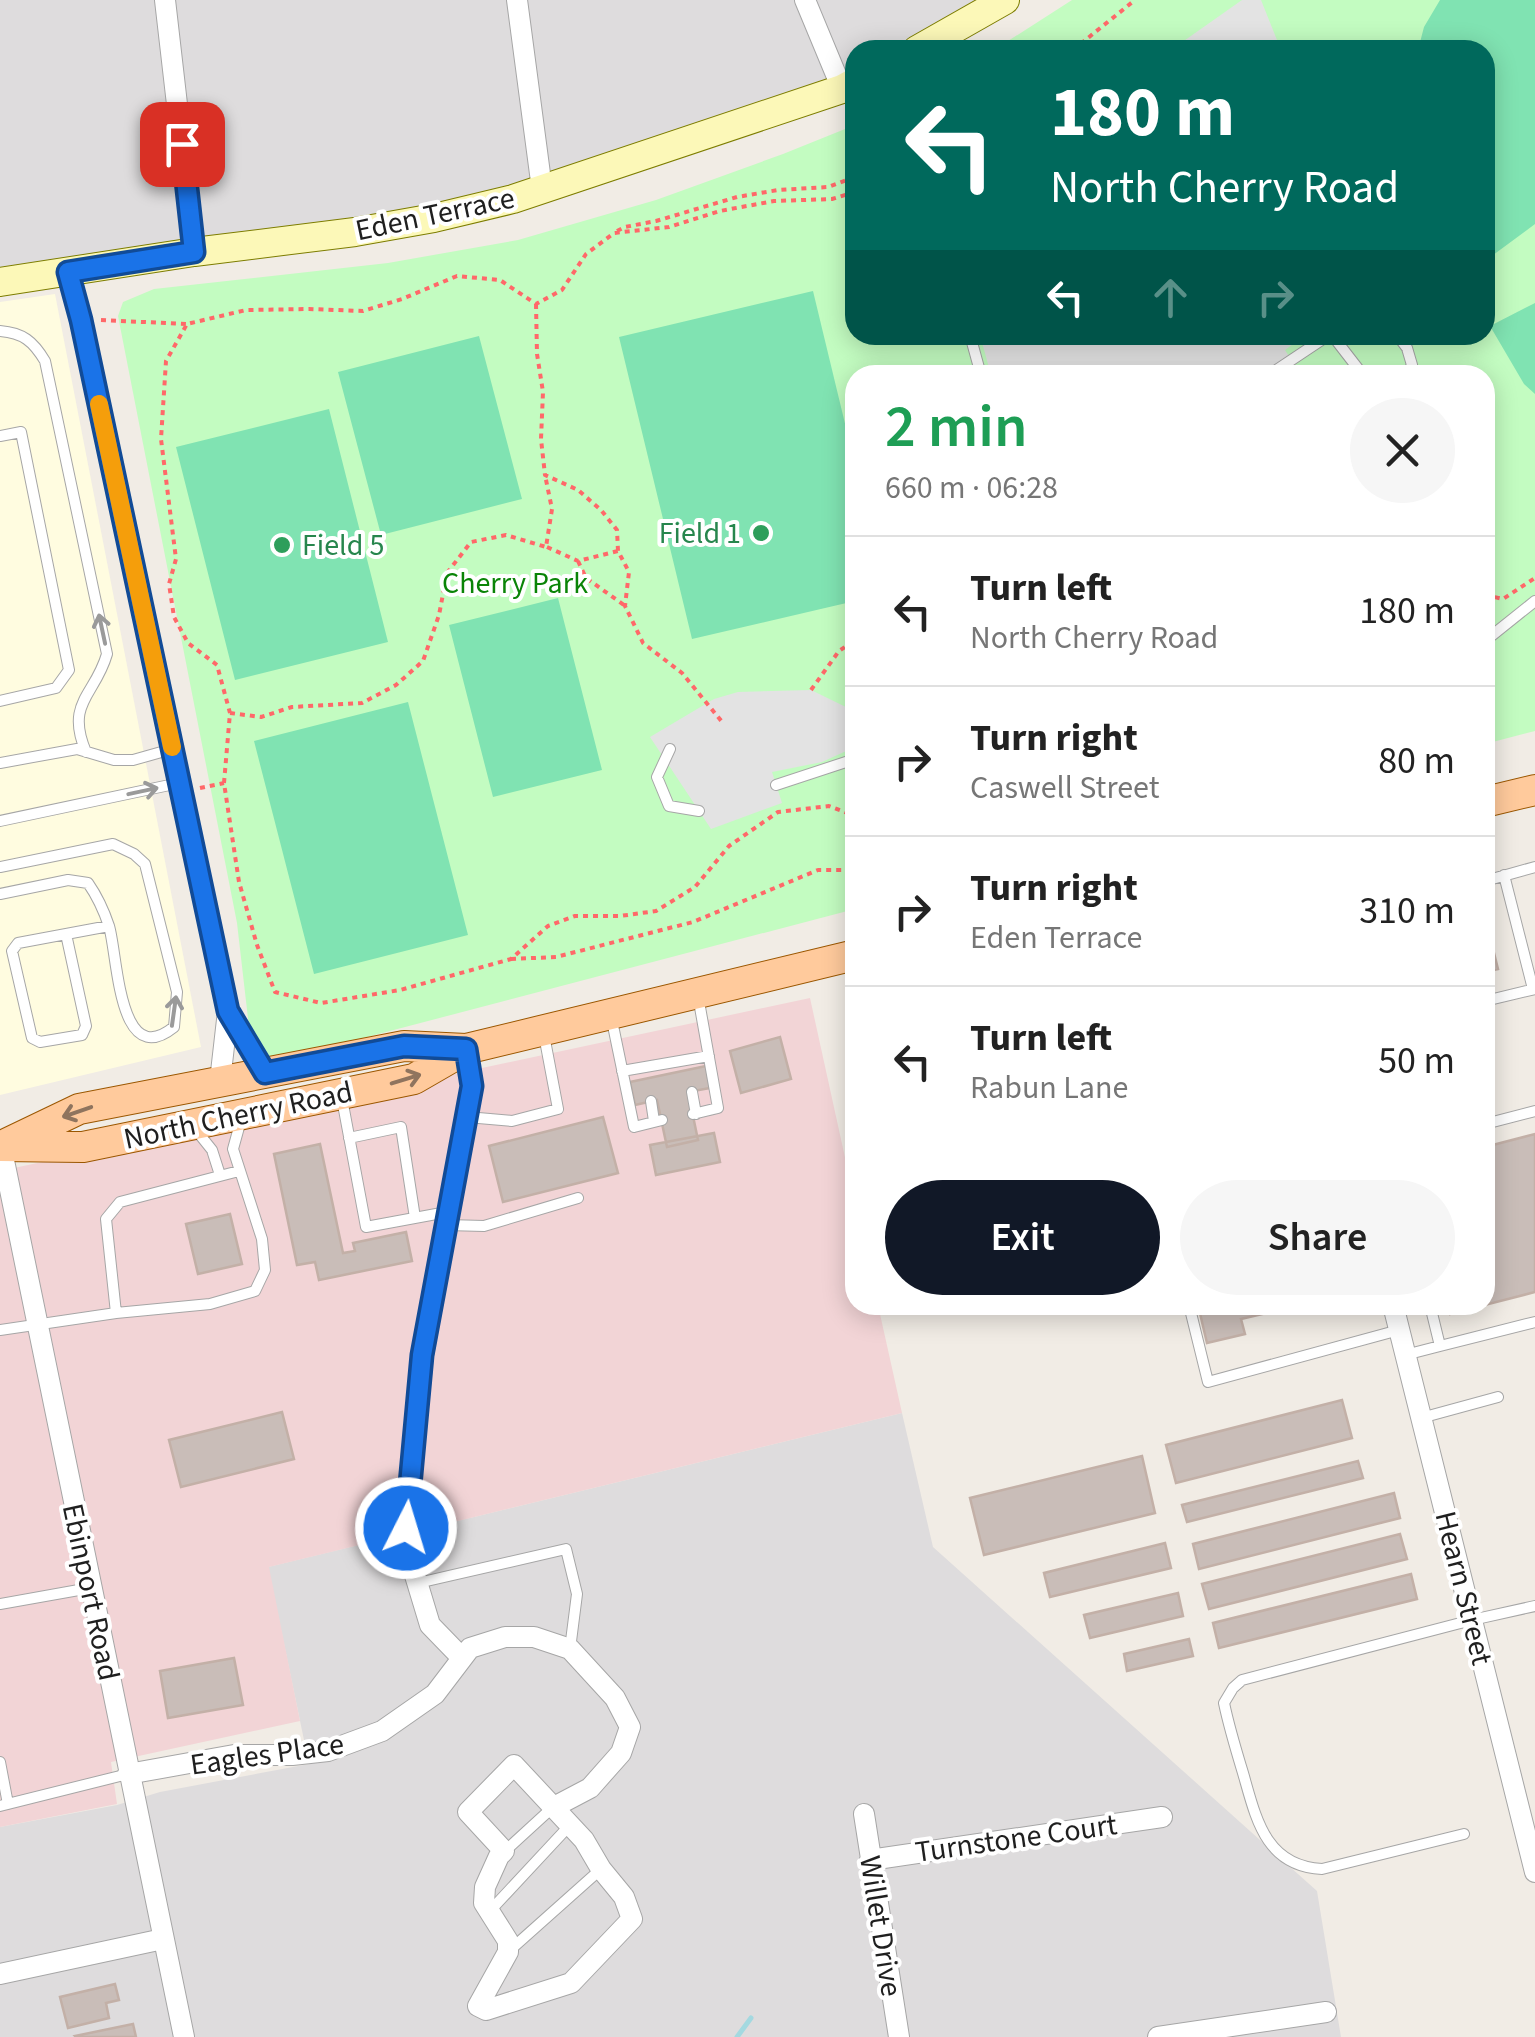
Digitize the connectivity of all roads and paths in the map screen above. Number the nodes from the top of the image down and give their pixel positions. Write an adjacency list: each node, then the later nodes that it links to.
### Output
1 (165, 0): 14 (street)
2 (517, 0): 11 (street)
3 (805, 0): 8 (street)
4 (1005, 0): 6 (street)
5 (1136, 0): 7 (path)
6 (935, 40)
7 (1086, 40)
8 (845, 80)
9 (845, 87): 11 (street, Eden Terrace)
10 (845, 181): 13 (path)
11 (542, 189): 14 (street, Eden Terrace)
12 (845, 195): 13 (path)
13 (614, 232): 17 (path)
14 (194, 252): 15 (street, Eden Terrace)
15 (68, 272): 16 (street, Eden Terrace); 18 (street)
16 (0, 282)
17 (536, 304): 19 (path); 26 (path)
18 (81, 320): 19 (path); 40 (street)
19 (187, 324): 38 (path)
20 (0, 331): 42 (lane, one-way to 20)
21 (1315, 345): 23 (lane)
22 (1339, 345): 24 (lane)
23 (1284, 365)
24 (1354, 365)
25 (0, 436): 37 (lane)
26 (545, 475): 27 (path); 28 (path)
27 (546, 547): 29 (path); 38 (path)
28 (618, 550): 29 (path); 33 (path)
29 (578, 561): 33 (path)
30 (1535, 578): 31 (path)
31 (1495, 597)
32 (1535, 600): 34 (lane)
33 (625, 606): 39 (path)
34 (1495, 633)
35 (845, 647): 36 (path)
36 (811, 690)
37 (0, 701)
38 (230, 714): 45 (path)
39 (723, 722)
40 (173, 748): 42 (lane); 47 (street)
41 (670, 749): 50 (lane)
42 (86, 752): 44 (lane)
43 (845, 761): 46 (lane)
44 (0, 763)
45 (224, 782): 47 (path); 62 (path)
46 (776, 785)
47 (181, 788): 52 (lane, one-way to 47); 66 (street)
48 (1535, 790): 49 (main road)
49 (1495, 800)
50 (700, 810)
51 (845, 812): 62 (path)
52 (0, 821)
53 (0, 867): 59 (lane, one-way to 53)
54 (1535, 868): 56 (lane)
55 (845, 870): 62 (path)
56 (1504, 875): 57 (lane); 63 (lane)
57 (1495, 877)
58 (0, 894): 59 (lane)
59 (109, 926): 60 (lane)
60 (66, 934): 60 (lane)
61 (845, 957): 64 (main road, North Cherry Road)
62 (510, 960)
63 (1534, 989): 65 (lane)
64 (698, 993): 67 (main road, North Cherry Road); 70 (lane)
65 (1495, 999)
66 (228, 1011): 72 (street); 73 (street)
67 (610, 1014): 68 (main road, North Cherry Road); 71 (lane)
68 (543, 1031): 69 (main road, North Cherry Road); 79 (lane)
69 (466, 1049): 72 (main road, North Cherry Road); 75 (main road, North Cherry Road, one-way to 69); 79 (street)
70 (709, 1056): 71 (lane); 74 (lane)
71 (622, 1071): 76 (lane)
72 (265, 1073): 73 (main road, North Cherry Road)
73 (220, 1082): 83 (main road, North Cherry Road, one-way to 83)
74 (692, 1092)
75 (341, 1094): 78 (main road, North Cherry Road); 82 (lane)
76 (651, 1101)
77 (1535, 1112): 80 (lane)
78 (243, 1114): 81 (main road, North Cherry Road); 84 (lane)
79 (466, 1118): 88 (street)
80 (1495, 1122)
81 (192, 1125): 83 (main road, North Cherry Road); 85 (lane)
82 (349, 1138): 87 (lane); 87 (lane)
83 (0, 1145): 94 (street, Ebinport Road)
84 (239, 1171): 85 (lane); 89 (lane)
85 (220, 1175): 89 (lane)
86 (578, 1198): 88 (lane)
87 (415, 1218): 88 (lane)
88 (447, 1218): 101 (street)
89 (116, 1313): 94 (lane)
90 (1191, 1315): 96 (lane)
91 (1395, 1315): 96 (street, Hearn Street)
92 (1432, 1315): 97 (lane)
93 (1535, 1322): 97 (lane)
94 (36, 1323): 95 (lane); 102 (street, Ebinport Road)
95 (0, 1330)
96 (1399, 1330): 98 (street, Hearn Street)
97 (1440, 1346): 98 (lane)
98 (1405, 1354): 100 (street, Hearn Street)
99 (1498, 1397): 100 (lane)
100 (1421, 1418): 105 (street, Hearn Street)
101 (418, 1582): 106 (lane); 107 (street)
102 (90, 1588): 103 (lane); 109 (street, Ebinport Road)
103 (0, 1604)
104 (1535, 1606): 105 (lane)
105 (1472, 1620): 115 (lane); 119 (street, Hearn Street)
106 (570, 1648): 107 (street, Eagles Place); 111 (street)
107 (462, 1658): 109 (street, Eagles Place)
108 (0, 1762): 110 (lane)
109 (128, 1774): 110 (lane); 121 (street, Ebinport Road)
110 (4, 1805)
111 (552, 1808): 114 (street); 116 (lane); 116 (street)
112 (864, 1814): 117 (street, Willet Drive)
113 (1162, 1817): 117 (street, Turnstone Court)
114 (570, 1825): 118 (street); 120 (lane)
115 (1464, 1834)
116 (504, 1851): 120 (street)
117 (870, 1860): 126 (street, Willet Drive)
118 (601, 1869): 122 (lane); 122 (street)
119 (1535, 1872)
120 (490, 1912): 122 (street)
121 (163, 1939): 123 (street); 125 (street, Ebinport Road)
122 (508, 1952)
123 (0, 1974)
124 (1326, 2012): 127 (street)
125 (184, 2037)
126 (900, 2037)
127 (1158, 2037)

